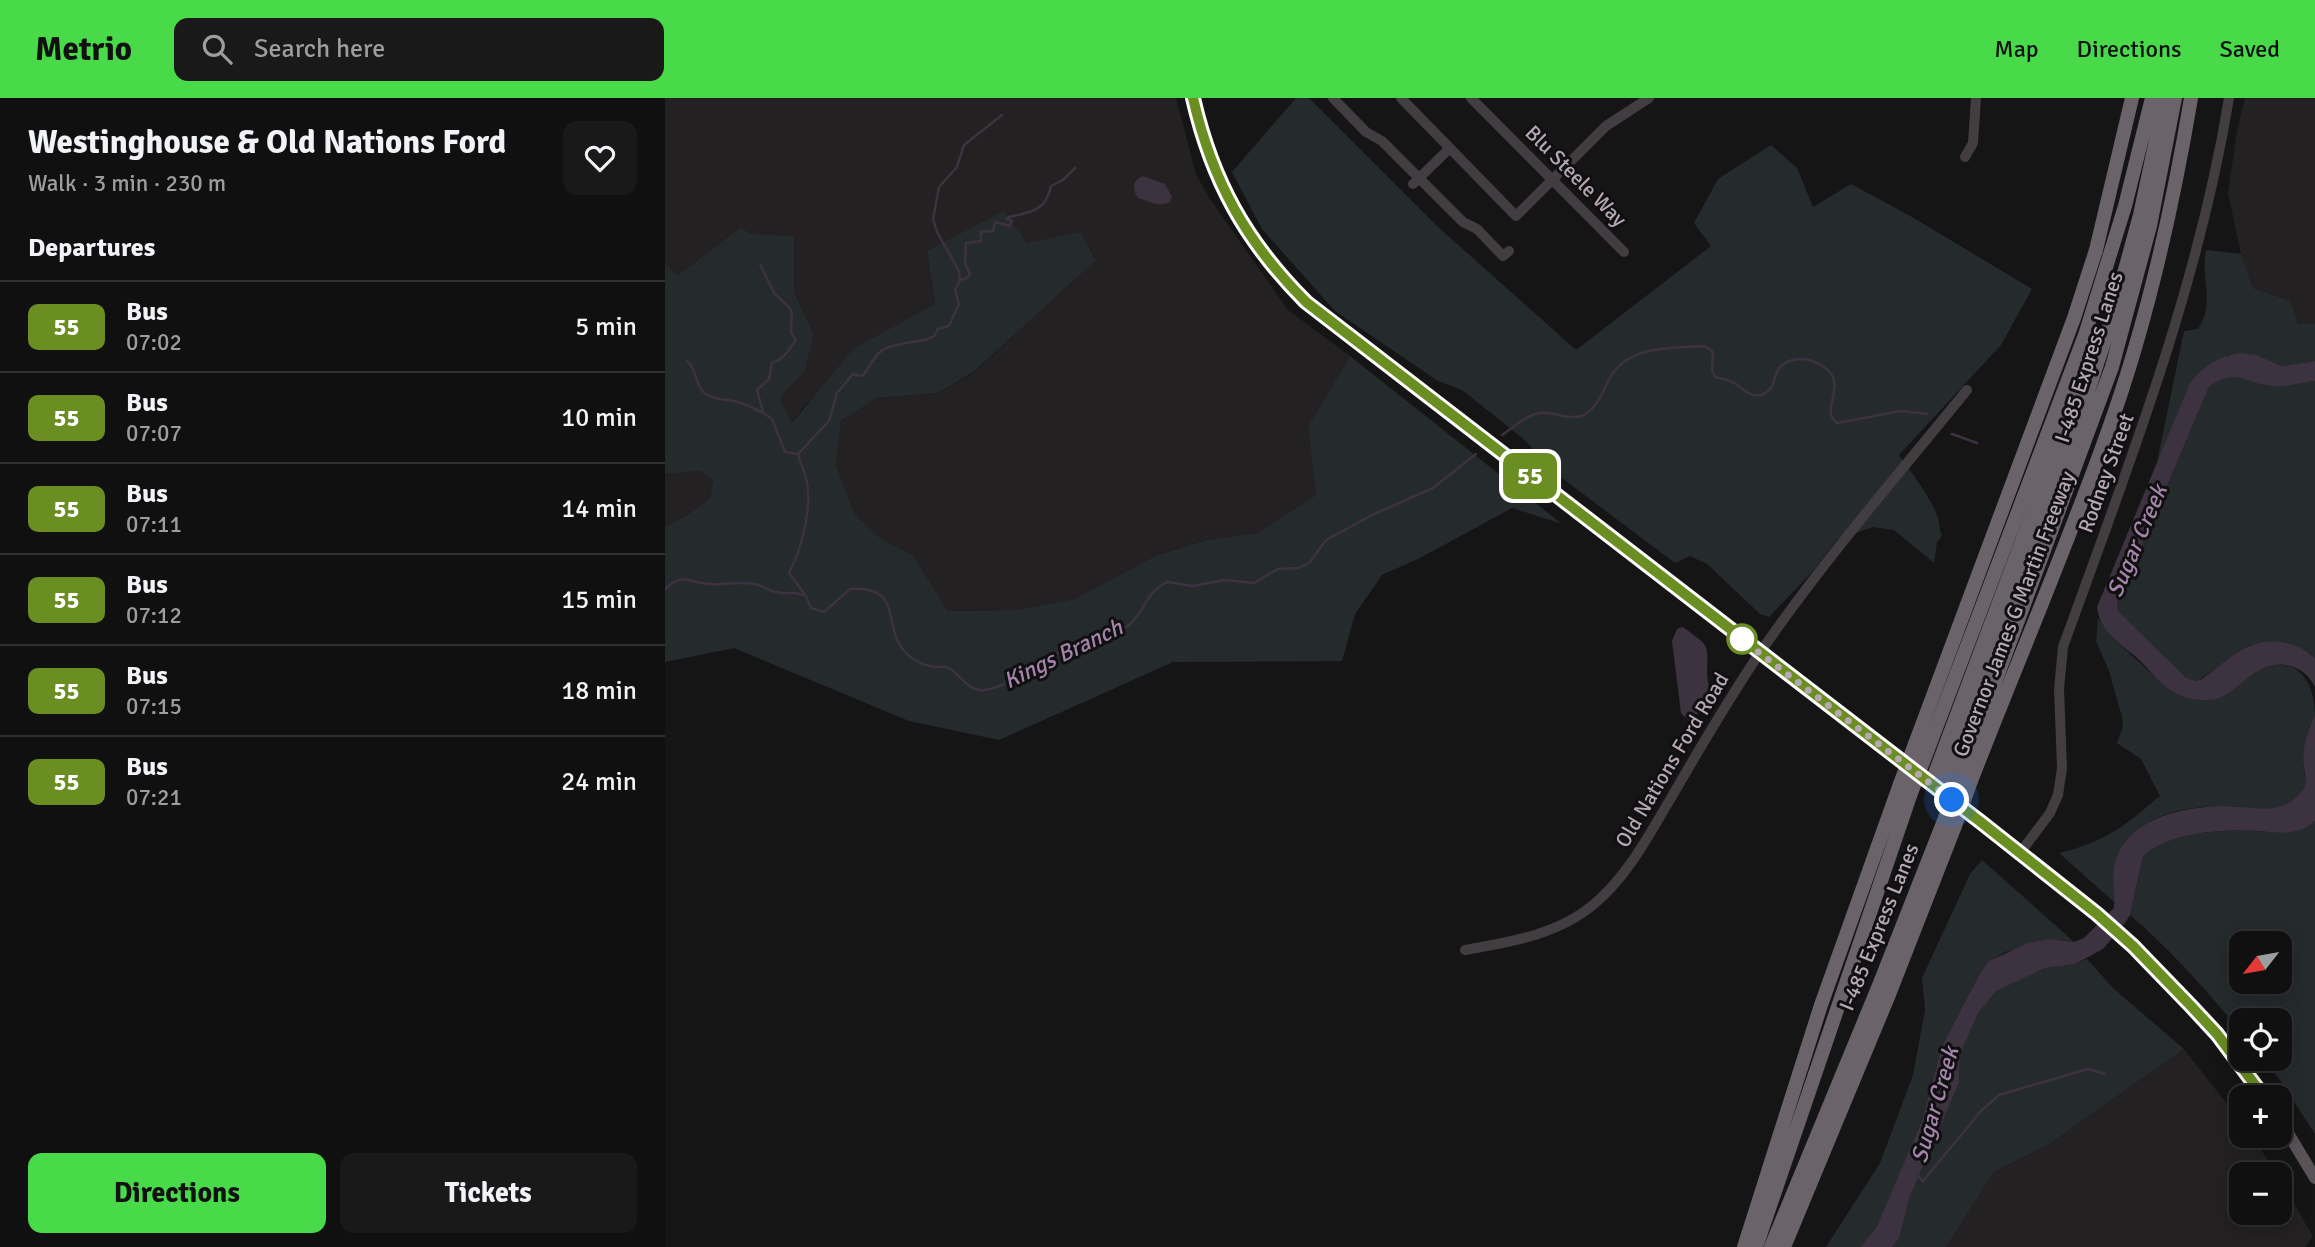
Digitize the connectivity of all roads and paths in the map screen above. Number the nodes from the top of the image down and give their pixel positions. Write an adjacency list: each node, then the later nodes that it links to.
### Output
1 (1193, 98): 23 (main road)
2 (1333, 98): 16 (street)
3 (1401, 98): 13 (street)
4 (1471, 98): 15 (street, Blu Steele Way)
5 (1649, 98): 15 (street)
6 (1976, 98): 14 (street)
7 (2132, 98): 24 (highway)
8 (2152, 98): 19 (highway, I-485 Express Lanes)
9 (2165, 98): 26 (highway)
10 (2175, 98): 20 (highway, I-485 Express Lanes)
11 (2191, 98): 22 (highway, Governor James G Martin Freeway)
12 (2229, 98): 29 (street, Rodney Street)
13 (1450, 148): 15 (street); 16 (street)
14 (1965, 157)
15 (1553, 180): 18 (street, Blu Steele Way)
16 (1416, 181): 17 (street)
17 (1509, 251)
18 (1624, 252)
19 (2085, 335): 24 (highway, I-485 Express Lanes); 26 (highway)
20 (2112, 367): 22 (highway); 25 (highway, I-485 Express Lanes)
21 (1967, 390): 23 (street, Old Nations Ford Road)
22 (2108, 430): 25 (highway, Governor James G Martin Freeway)
23 (1760, 653): 26 (main road); 30 (street, Old Nations Ford Road)
24 (1921, 746): 27 (highway, bridge)
25 (1966, 778): 28 (highway, Governor James G Martin Freeway, bridge)
26 (1936, 788): 29 (main road)
27 (1905, 789): 31 (highway, I-485 Express Lanes); 33 (highway)
28 (1950, 822): 38 (highway, I-485 Express Lanes); 39 (highway, Governor James G Martin Freeway)
29 (2020, 853): 32 (main road)
30 (1465, 950)
31 (1853, 959): 33 (highway); 37 (highway, I-485 Express Lanes)
32 (2256, 1085)
33 (1795, 1089): 36 (highway)
34 (2292, 1140): 35 (main road)
35 (2315, 1178)
36 (1744, 1247)
37 (1756, 1247)
38 (1771, 1247)
39 (1784, 1247)

